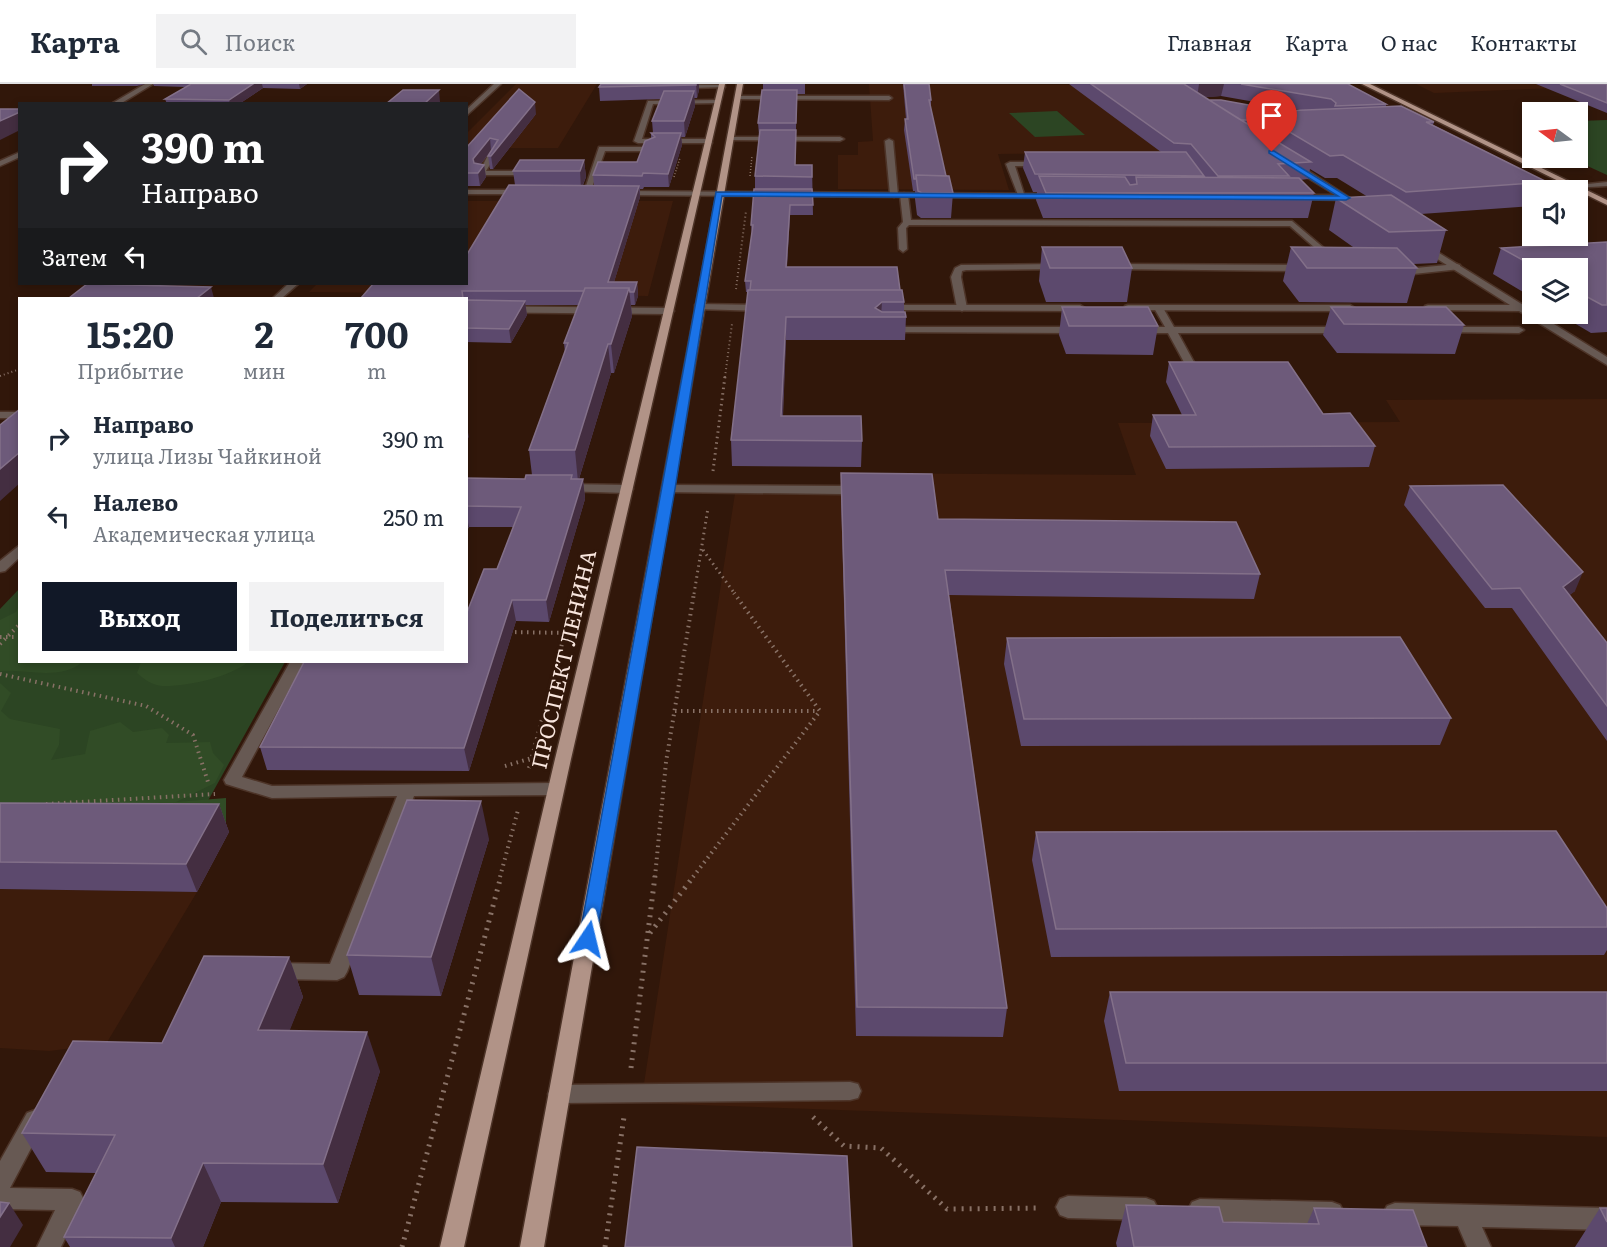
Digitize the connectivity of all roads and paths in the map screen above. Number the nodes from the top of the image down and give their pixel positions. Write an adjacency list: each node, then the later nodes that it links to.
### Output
1 (150, 84): 9 (street)
2 (498, 84): 11 (street)
3 (659, 84): 6 (street)
4 (740, 84): 7 (main road, ПРОСПЕКТ ЛЕНИНА)
5 (1365, 84): 12 (main road)
6 (722, 85): 10 (main road, ПРОСПЕКТ ЛЕНИНА)
7 (737, 98): 8 (street); 14 (main road, ПРОСПЕКТ ЛЕНИНА)
8 (889, 99)
9 (118, 102)
10 (718, 102): 17 (main road, ПРОСПЕКТ ЛЕНИНА); 17 (street)
11 (468, 112)
12 (1438, 120): 13 (street); 26 (main road)
13 (1417, 121)
14 (730, 139): 15 (street); 36 (main road, ПРОСПЕКТ ЛЕНИНА)
15 (840, 139)
16 (889, 141): 38 (street)
17 (708, 145): 25 (street); 35 (main road, ПРОСПЕКТ ЛЕНИНА)
18 (493, 153): 23 (street)
19 (18, 155): 22 (street)
20 (1285, 160): 43 (street)
21 (1057, 164): 40 (street)
22 (0, 165)
23 (548, 173)
24 (582, 173): 25 (street)
25 (593, 173): 32 (street)
26 (1561, 180)
27 (1607, 184): 28 (street)
28 (1588, 185)
29 (468, 192): 30 (street)
30 (538, 192)
31 (574, 192): 32 (street)
32 (586, 193): 33 (street)
33 (597, 193)
34 (608, 193): 35 (street)
35 (697, 193): 36 (street); 58 (main road, ПРОСПЕКТ ЛЕНИНА)
36 (718, 193): 38 (street); 58 (main road, ПРОСПЕКТ ЛЕНИНА)
37 (1588, 194): 45 (main road)
38 (894, 195): 39 (street)
39 (904, 195): 40 (street); 47 (street)
40 (1022, 195): 41 (street)
41 (1068, 196)
42 (1288, 197): 43 (street)
43 (1346, 198): 46 (street)
44 (747, 201): 59 (path)
45 (1607, 203)
46 (1356, 204)
47 (907, 222): 49 (street); 54 (street)
48 (1416, 242): 52 (street)
49 (903, 249)
50 (1070, 267): 62 (street)
51 (1106, 267): 53 (street)
52 (1456, 267): 55 (street); 68 (street)
53 (1319, 268)
54 (1331, 268)
55 (1388, 273)
56 (292, 285): 57 (street)
57 (278, 297)
58 (682, 307): 59 (street); 69 (street); 86 (main road, ПРОСПЕКТ ЛЕНИНА); 87 (main road, ПРОСПЕКТ ЛЕНИНА)
59 (734, 308): 60 (street); 88 (path)
60 (779, 308)
61 (870, 308): 62 (street)
62 (962, 308): 63 (street)
63 (1089, 308)
64 (1113, 308): 65 (street)
65 (1159, 308): 66 (street); 73 (street)
66 (1358, 308)
67 (1416, 308): 68 (street)
68 (1521, 308): 78 (street)
69 (468, 309)
70 (881, 330): 71 (street)
71 (1090, 330)
72 (1125, 330): 73 (street)
73 (1171, 330): 74 (street); 80 (street)
74 (1351, 330)
75 (1435, 330): 76 (street)
76 (1519, 330)
77 (1607, 351): 78 (street)
78 (1591, 352): 79 (street)
79 (1607, 362)
80 (1190, 364)
81 (18, 370): 82 (path)
82 (0, 376)
83 (0, 415): 84 (street)
84 (18, 415)
85 (547, 488): 86 (street)
86 (627, 489): 97 (main road, ПРОСПЕКТ ЛЕНИНА)
87 (669, 489): 88 (street); 116 (main road, ПРОСПЕКТ ЛЕНИНА)
88 (711, 489): 89 (street); 90 (path)
89 (841, 490)
90 (702, 549): 104 (path); 105 (path)
91 (18, 551): 92 (street)
92 (0, 568)
93 (577, 588): 96 (path)
94 (18, 626): 99 (path)
95 (500, 632): 96 (path)
96 (566, 633): 97 (path); 106 (path)
97 (592, 633): 108 (main road, ПРОСПЕКТ ЛЕНИНА)
98 (0, 637): 99 (path)
99 (7, 637): 100 (path); 101 (path)
100 (18, 637)
101 (0, 644)
102 (296, 663): 110 (street)
103 (0, 674): 111 (path)
104 (675, 711): 105 (path); 112 (path)
105 (820, 711): 112 (path)
106 (532, 758): 107 (path); 109 (path)
107 (510, 765)
108 (555, 789): 109 (street); 126 (main road, ПРОСПЕКТ ЛЕНИНА)
109 (524, 790): 110 (street); 125 (path)
110 (408, 791): 113 (street)
111 (212, 794)
112 (650, 933): 117 (path)
113 (254, 971)
114 (850, 1091): 115 (street)
115 (786, 1093): 117 (street); 121 (path)
116 (560, 1094): 117 (street); 127 (main road, ПРОСПЕКТ ЛЕНИНА)
117 (627, 1094): 128 (path)
118 (45, 1103): 119 (street)
119 (0, 1183)
120 (0, 1198): 124 (street)
121 (1068, 1207): 122 (street)
122 (1465, 1216): 123 (street); 129 (street)
123 (1607, 1218)
124 (49, 1247)
125 (402, 1247)
126 (452, 1247)
127 (532, 1247)
128 (605, 1247)
129 (1479, 1247)

